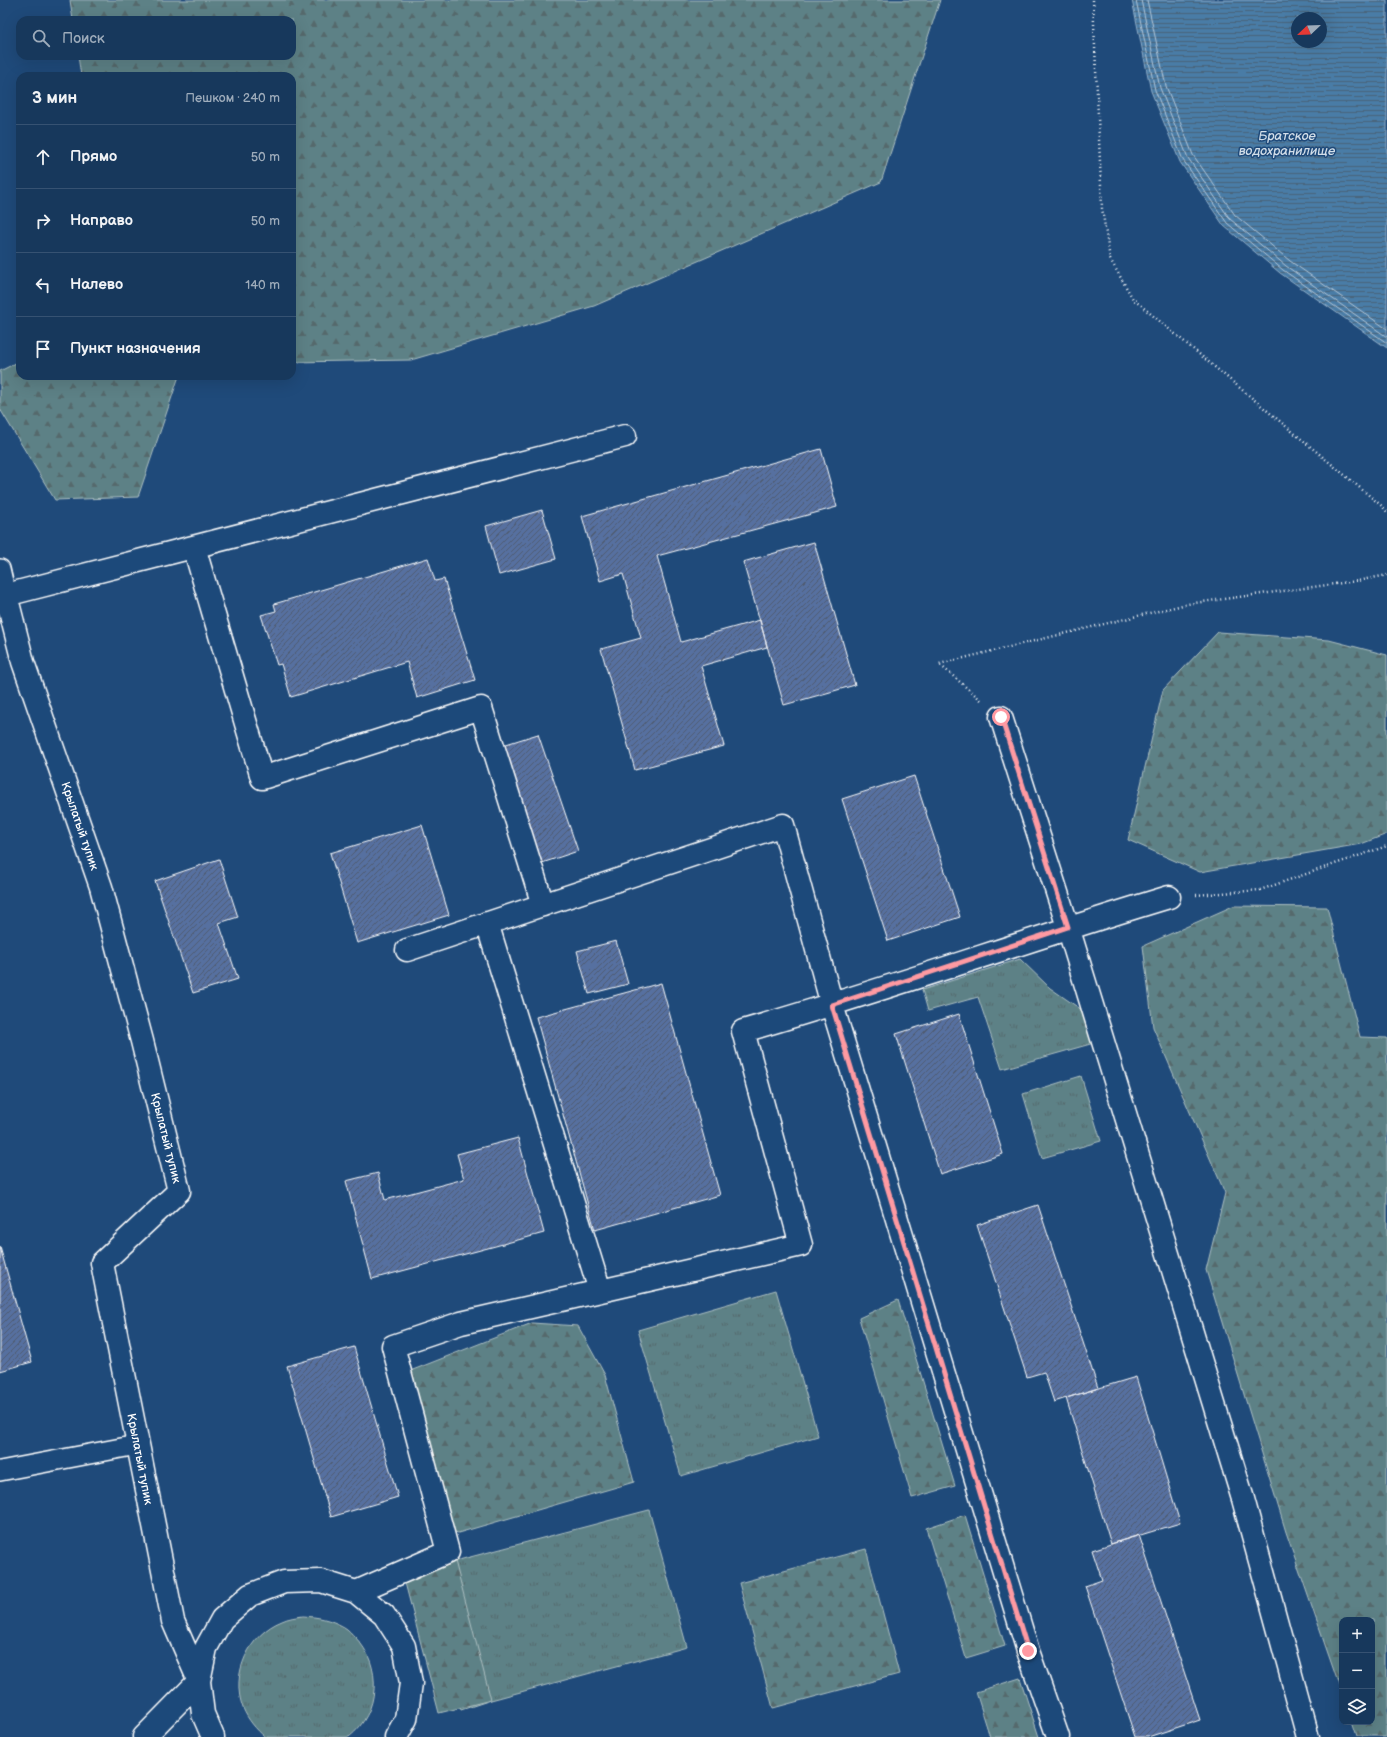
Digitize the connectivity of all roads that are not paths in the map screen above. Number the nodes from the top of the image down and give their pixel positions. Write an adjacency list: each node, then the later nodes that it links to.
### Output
1 (625, 436): 2 (street)
2 (194, 547): 4 (street); 7 (street)
3 (0, 569): 4 (lane)
4 (3, 595): 13 (street, Крылатый тупик)
5 (1001, 717): 9 (street)
6 (1169, 897): 9 (street)
7 (543, 905): 8 (street); 11 (street)
8 (487, 923): 10 (street); 12 (street)
9 (1068, 927): 11 (street); 21 (street)
10 (407, 950)
11 (832, 1005): 12 (street); 20 (street)
12 (600, 1291): 15 (street)
13 (137, 1445): 14 (lane); 16 (street, Крылатый тупик)
14 (0, 1472)
15 (356, 1592): 16 (street); 19 (street)
16 (199, 1681): 17 (street); 18 (street)
17 (144, 1737)
18 (213, 1737)
19 (396, 1737)
20 (1058, 1737)
21 (1308, 1737)

